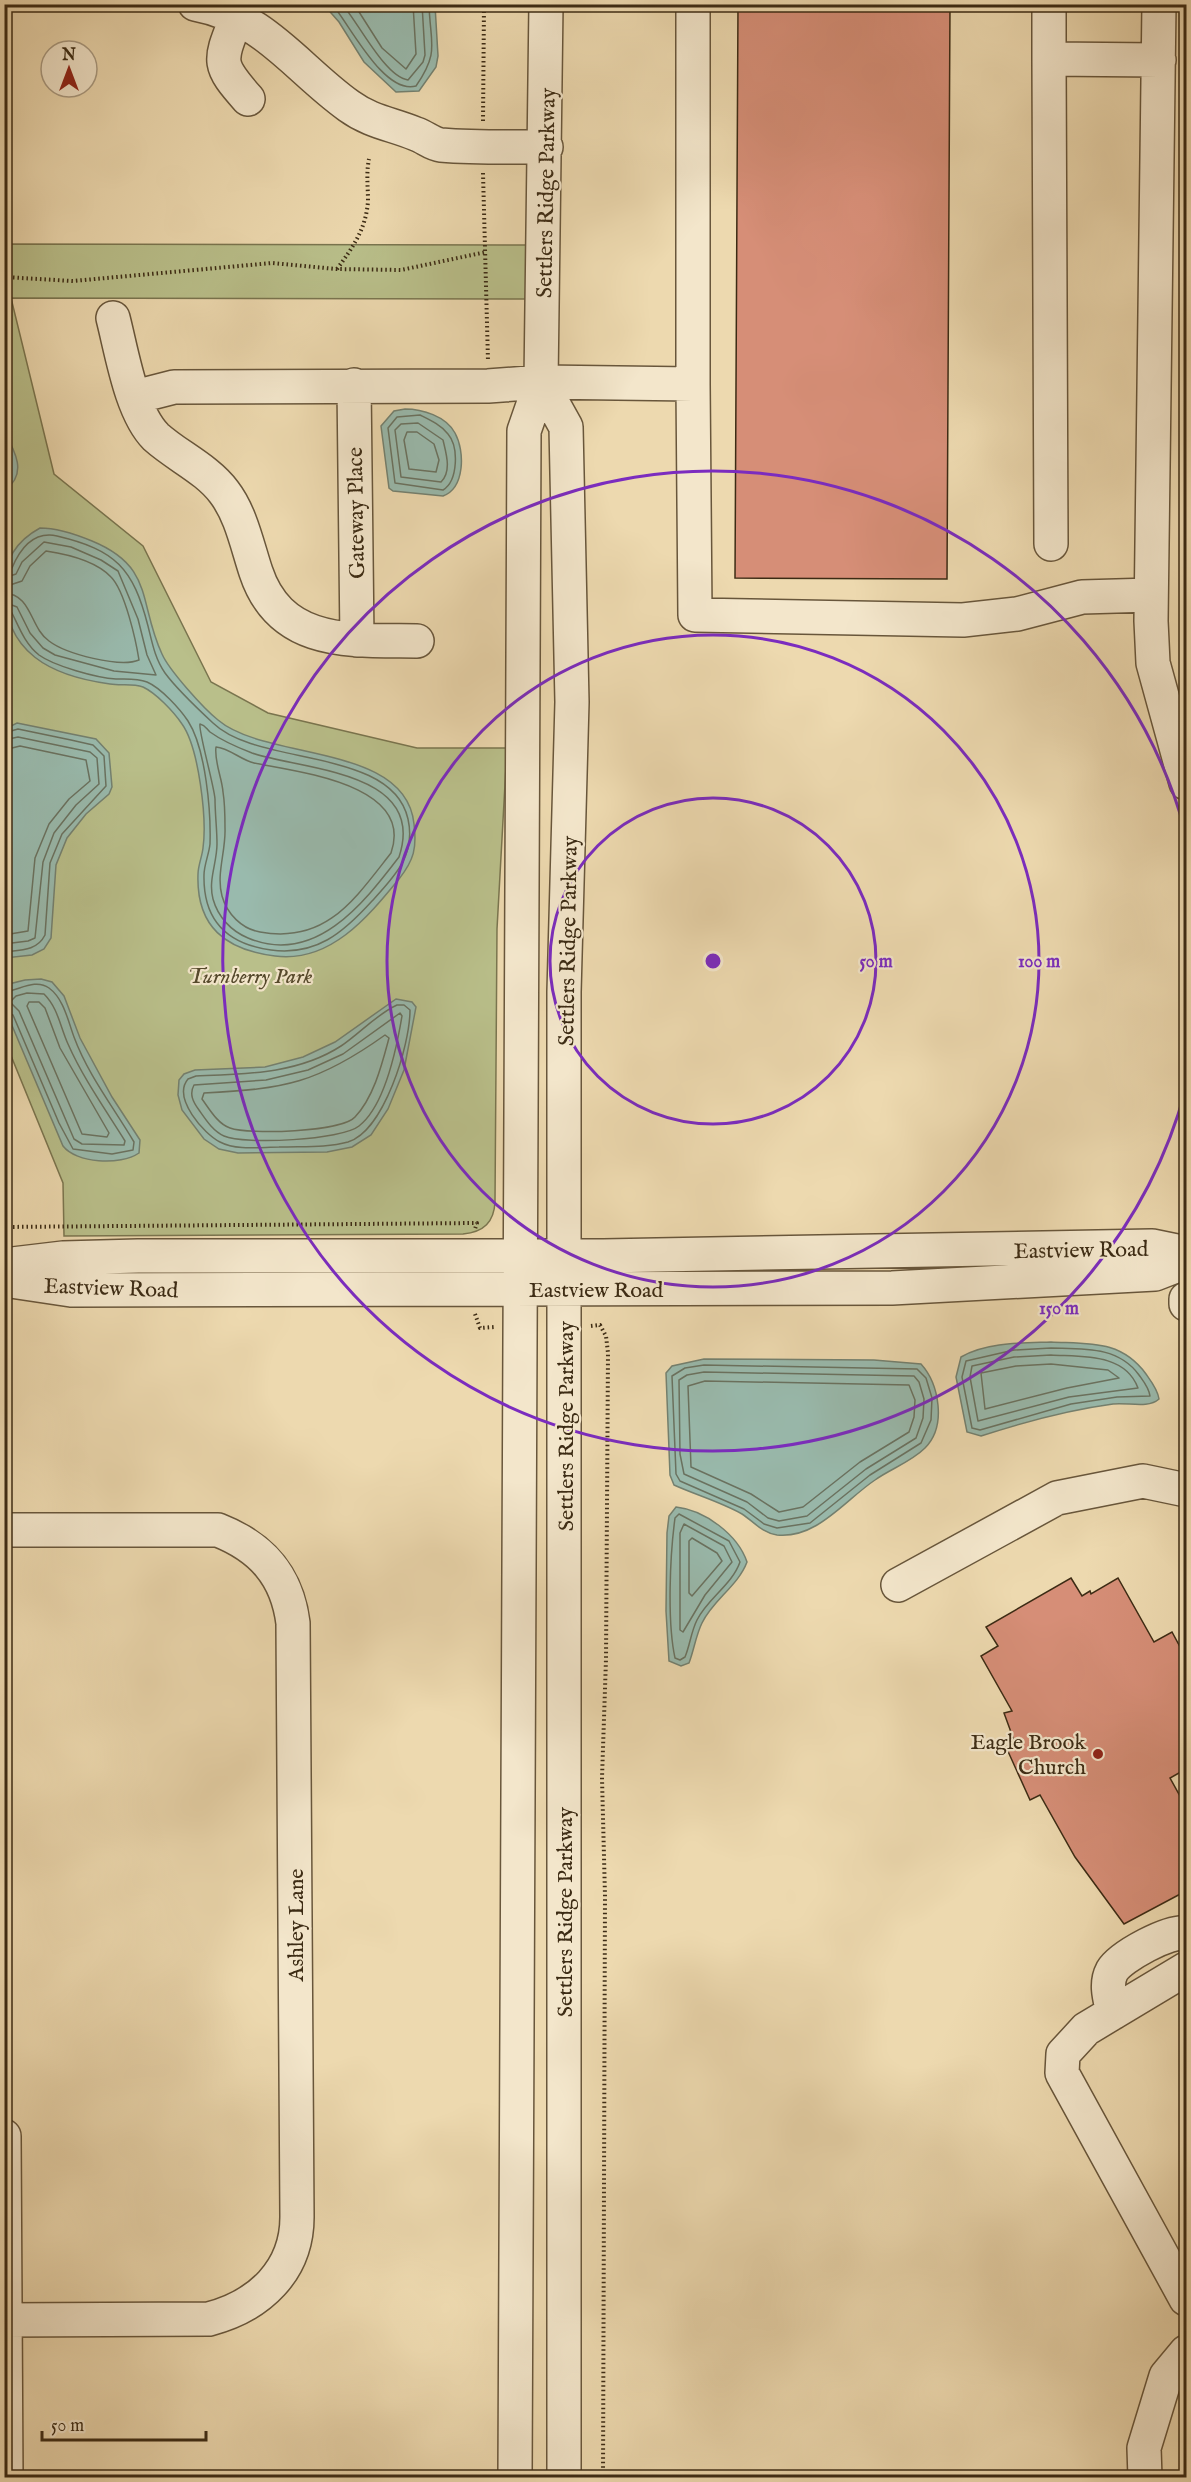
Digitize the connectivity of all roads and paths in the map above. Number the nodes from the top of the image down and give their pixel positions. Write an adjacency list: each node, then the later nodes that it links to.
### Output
1 (195, 4): 7 (street)
2 (484, 4): 11 (path)
3 (546, 4): 12 (street, Settlers Ridge Parkway)
4 (693, 4): 21 (street)
5 (1049, 4): 8 (street)
6 (1159, 4): 9 (street)
7 (236, 19): 10 (street); 12 (street)
8 (1049, 59): 9 (street); 24 (street)
9 (1159, 60): 25 (street)
10 (248, 99)
11 (483, 108)
12 (546, 136): 20 (street, Settlers Ridge Parkway)
13 (369, 159): 16 (path)
14 (483, 163): 15 (path)
15 (486, 252): 16 (path); 19 (path)
16 (336, 269): 17 (path)
17 (4, 277)
18 (113, 318): 23 (street)
19 (488, 365)
20 (541, 382): 21 (street); 22 (street); 32 (street, Settlers Ridge Parkway); 33 (street, Settlers Ridge Parkway)
21 (693, 384): 25 (street)
22 (354, 385): 23 (street); 26 (street, Gateway Place)
23 (135, 397): 26 (street)
24 (1051, 544)
25 (1151, 595): 28 (street)
26 (357, 640): 27 (street)
27 (417, 641)
28 (1186, 783)
29 (477, 1223): 30 (path)
30 (4, 1227)
31 (1186, 1253): 33 (street, Eastview Road)
32 (521, 1256): 33 (street, Eastview Road); 35 (street, Eastview Road); 37 (street, Settlers Ridge Parkway)
33 (565, 1256): 38 (street, Settlers Ridge Parkway)
34 (1186, 1262): 38 (street, Eastview Road)
35 (4, 1266)
36 (4, 1280): 37 (street, Eastview Road)
37 (521, 1289): 38 (street, Eastview Road); 51 (street, Settlers Ridge Parkway)
38 (565, 1289): 52 (street, Settlers Ridge Parkway)
39 (600, 1325): 53 (path)
40 (1186, 1490): 42 (street)
41 (4, 1530): 48 (street, Ashley Lane)
42 (898, 1585)
43 (1186, 1933): 45 (street)
44 (1186, 1969): 45 (street)
45 (1113, 2013): 47 (street)
46 (4, 2136): 48 (street)
47 (1186, 2299)
48 (5, 2320): 50 (street)
49 (1186, 2352): 54 (street)
50 (6, 2478)
51 (515, 2478)
52 (564, 2478)
53 (603, 2478)
54 (1145, 2478)

